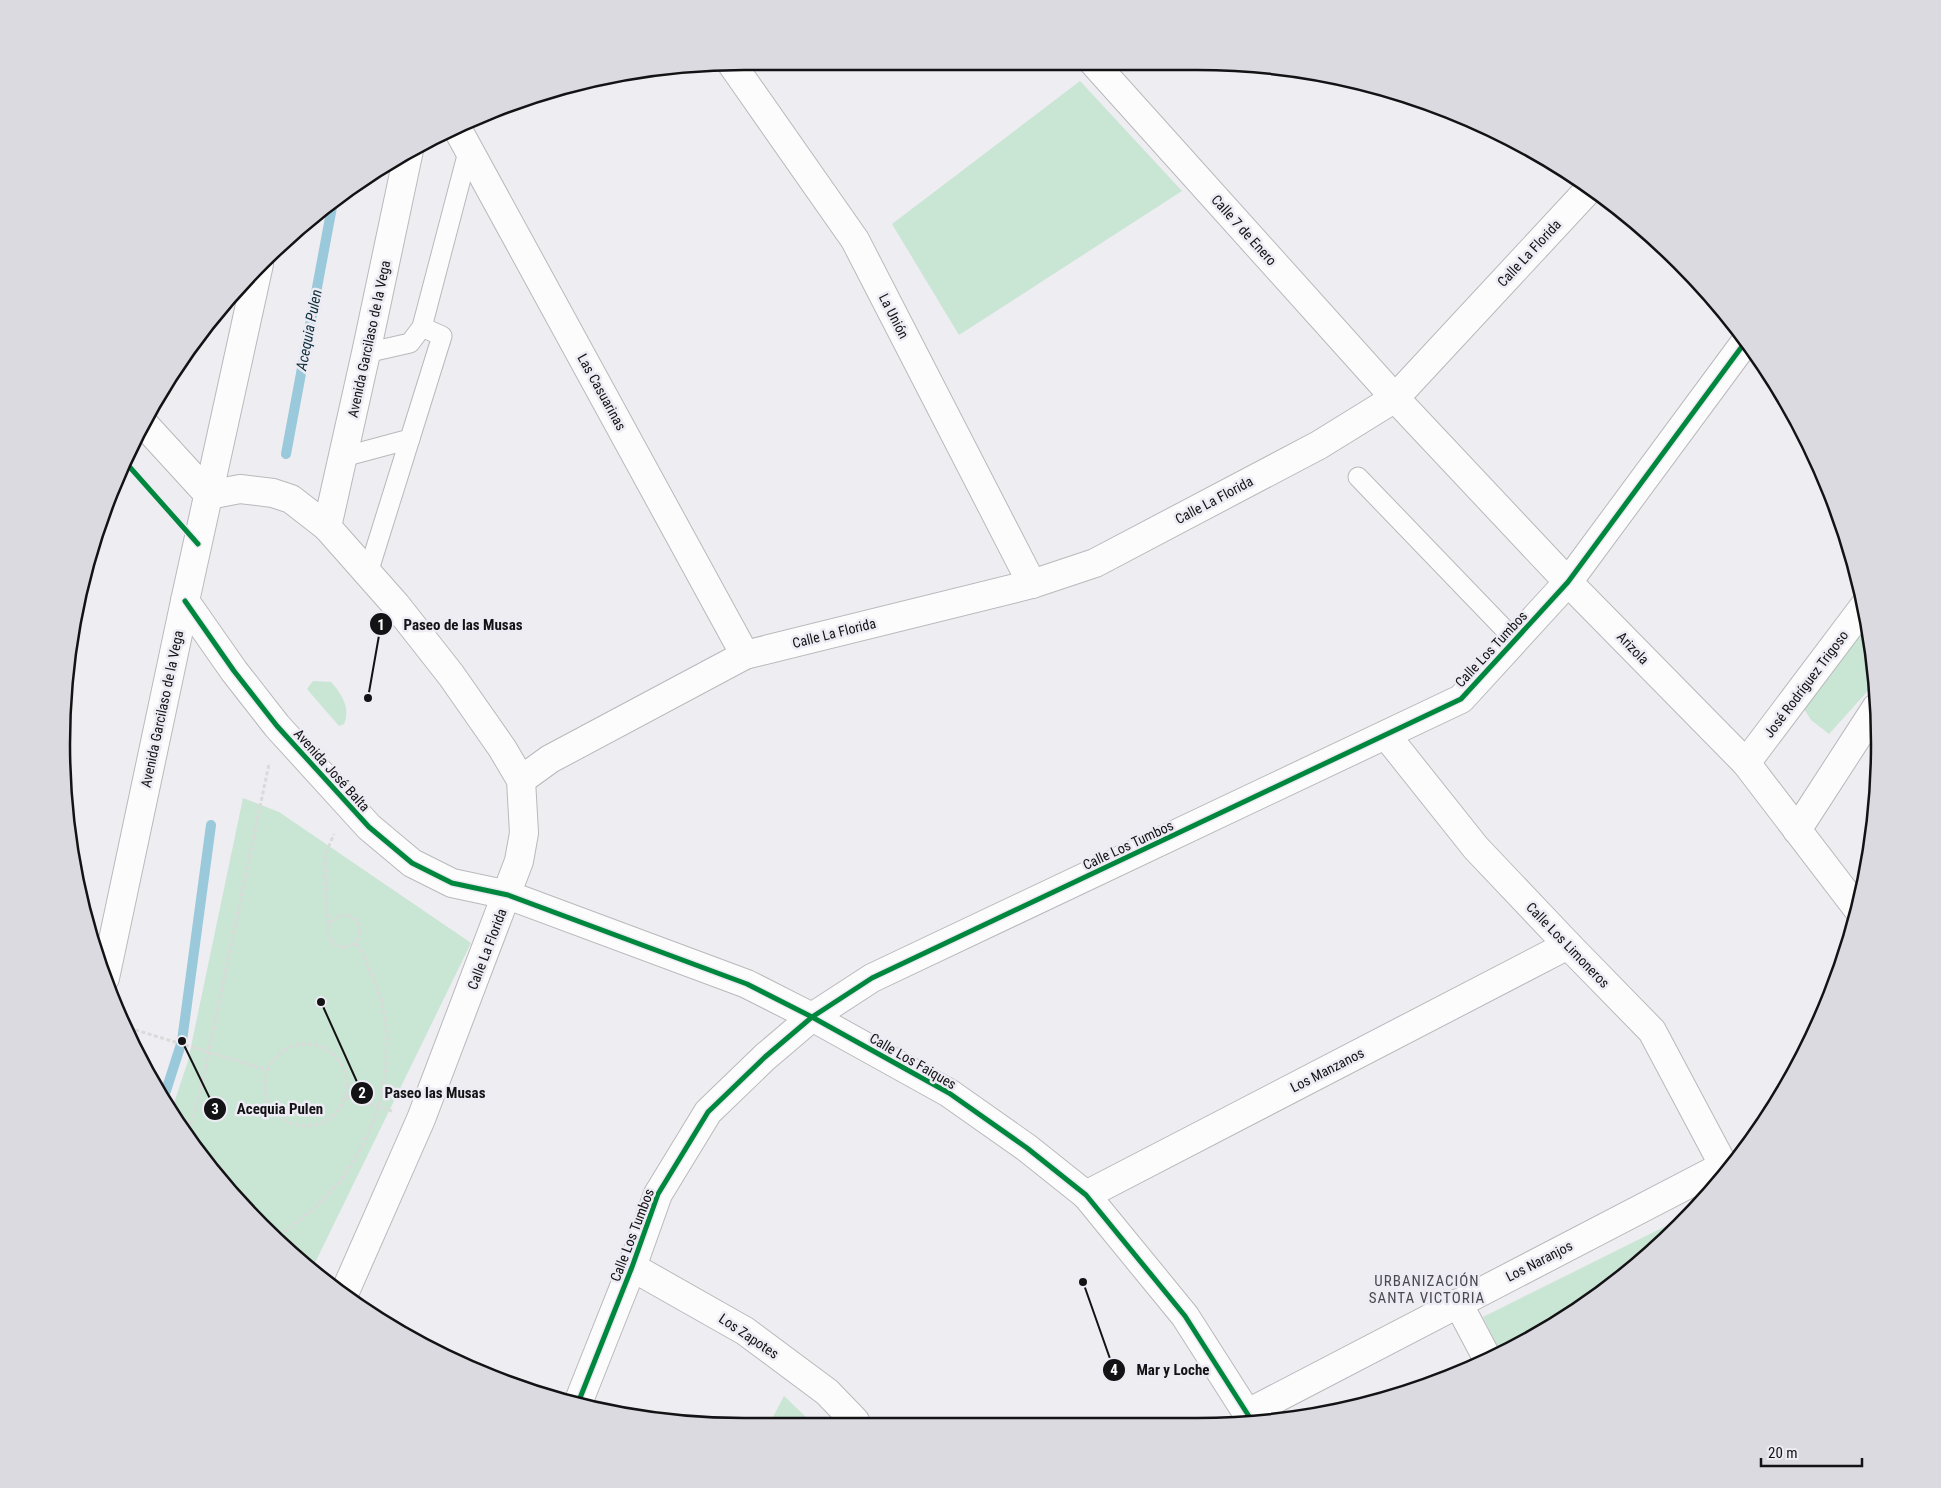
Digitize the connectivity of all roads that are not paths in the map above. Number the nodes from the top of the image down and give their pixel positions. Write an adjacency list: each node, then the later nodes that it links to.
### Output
1 (736, 70): 19 (street, La Unión)
2 (1100, 70): 10 (street, Calle 7 de Enero)
3 (463, 139): 7 (lane); 23 (street, Las Casuarinas)
4 (406, 161): 9 (street, Avenida Garcilaso de la Vega)
5 (1585, 194): 10 (street, Calle La Florida)
6 (256, 279): 15 (street, Avenida Garcilaso de la Vega)
7 (422, 327): 9 (lane); 12 (lane)
8 (1741, 347): 18 (street, Calle Los Tumbos)
9 (366, 353): 13 (street, Avenida Garcilaso de la Vega)
10 (1395, 398): 18 (street, Arizola); 19 (street, Calle La Florida)
11 (149, 429): 15 (street)
12 (410, 439): 13 (lane); 17 (lane)
13 (343, 457): 16 (street, Avenida Garcilaso de la Vega)
14 (1358, 477): 22 (lane)
15 (209, 495): 16 (street); 20 (street, Avenida Garcilaso de la Vega)
16 (327, 528): 17 (street)
17 (368, 573): 27 (street)
18 (1568, 582): 22 (street, Calle Los Tumbos); 26 (street, Arizola)
19 (1032, 584): 23 (street, Calle La Florida)
20 (185, 601): 29 (street, Avenida José Balta); 32 (street, Avenida Garcilaso de la Vega)
21 (1858, 614): 26 (street, José Rodríguez Trigoso)
22 (1515, 640): 25 (street, Calle Los Tumbos)
23 (745, 655): 27 (street, Calle La Florida)
24 (1870, 717): 28 (street)
25 (1386, 735): 31 (street, Calle Los Limoneros); 33 (street, Calle Los Tumbos)
26 (1746, 763): 28 (street, Arizola)
27 (520, 780): 29 (street, Calle La Florida)
28 (1797, 830): 30 (street, Arizola)
29 (508, 894): 33 (street, Calle Los Faiques); 38 (street, Calle La Florida)
30 (1852, 901)
31 (1568, 946): 34 (street, Calle Los Limoneros); 36 (street, Los Manzanos)
32 (105, 957)
33 (812, 1017): 36 (street, Calle Los Faiques); 37 (street, Calle Los Tumbos)
34 (1723, 1165)
35 (1717, 1172): 39 (street, Los Naranjos)
36 (1086, 1195): 42 (street, Calle Los Faiques)
37 (632, 1267): 41 (street, Calle Los Tumbos); 44 (street, Los Zapotes)
38 (347, 1288)
39 (1458, 1303): 40 (street); 43 (street, Los Naranjos)
40 (1484, 1353)
41 (580, 1397)
42 (1249, 1416)
43 (1252, 1416)
44 (851, 1418)

